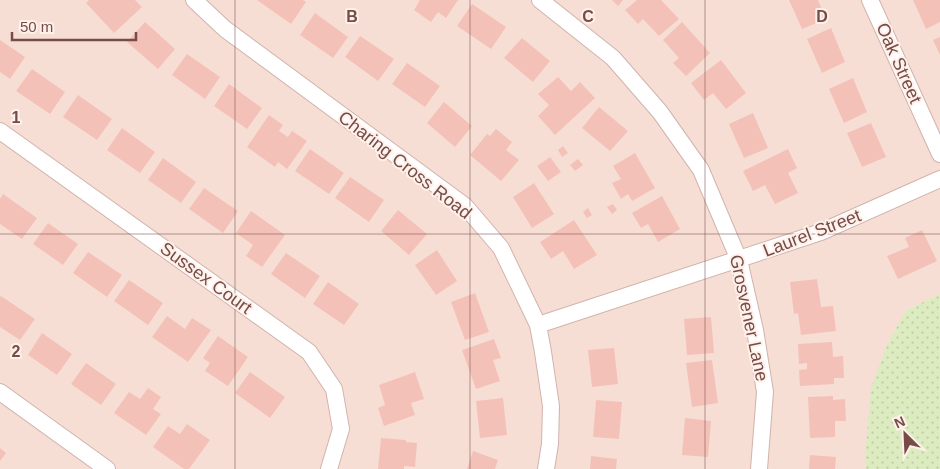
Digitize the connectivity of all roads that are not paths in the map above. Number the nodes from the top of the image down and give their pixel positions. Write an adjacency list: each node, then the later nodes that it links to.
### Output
1 (194, 0): 8 (street, Charing Cross Road)
2 (540, 0): 7 (street, Grosvener Lane)
3 (870, 0): 5 (street, Oak Street)
4 (0, 131): 11 (street, Sussex Court)
5 (940, 154)
6 (940, 179): 7 (street, Laurel Street)
7 (739, 260): 8 (street, Laurel Street); 13 (street, Grosvener Lane)
8 (538, 325): 12 (street, Charing Cross Road)
9 (0, 392): 10 (street)
10 (107, 469)
11 (330, 469)
12 (546, 469)
13 (759, 469)

